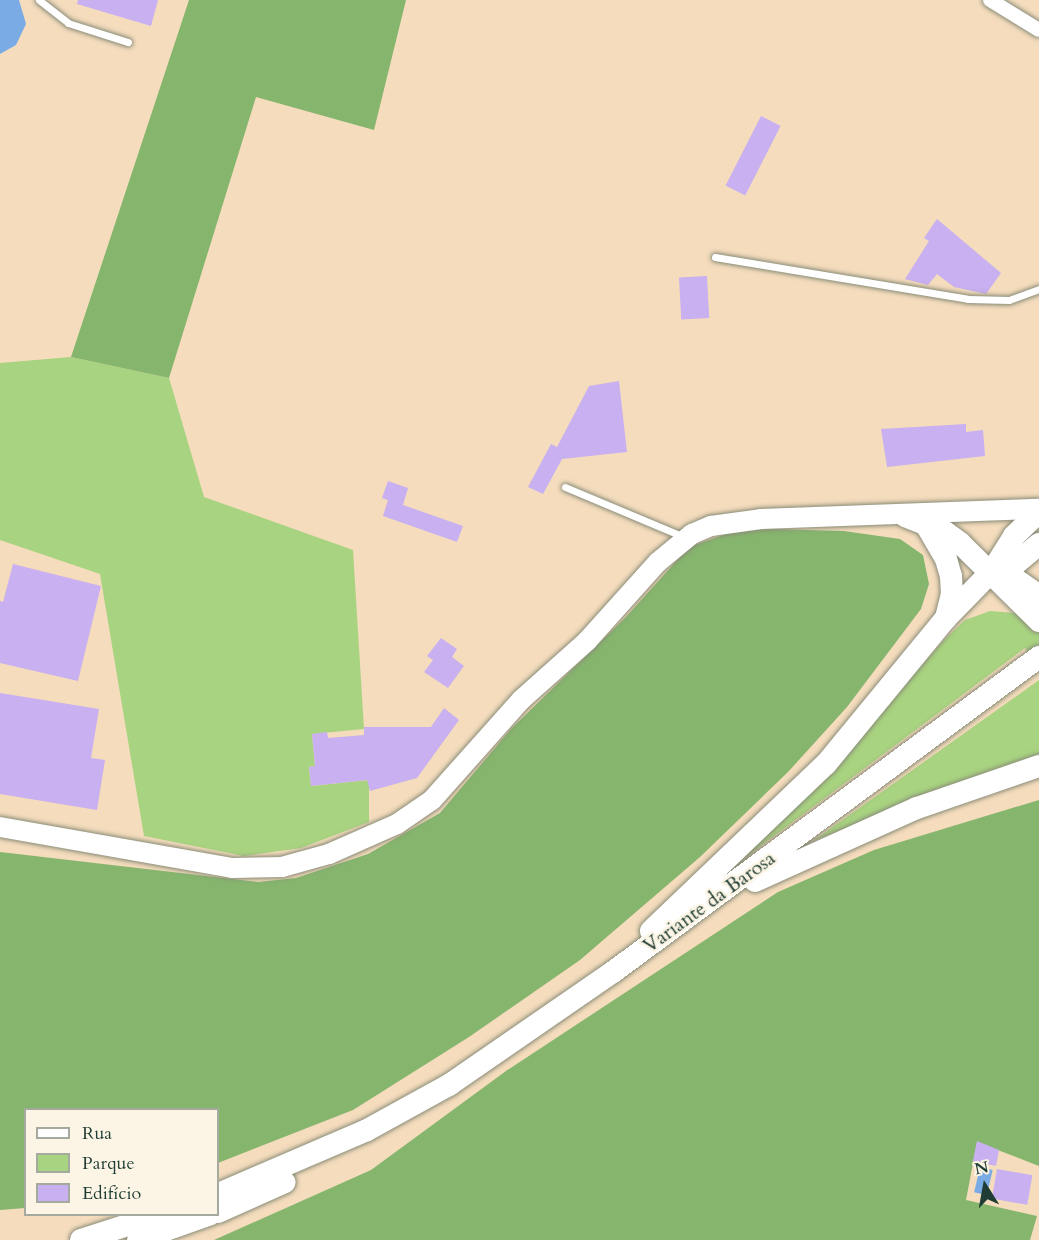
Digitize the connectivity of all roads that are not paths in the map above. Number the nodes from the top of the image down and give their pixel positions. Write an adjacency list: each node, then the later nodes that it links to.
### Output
1 (39, 0): 4 (lane)
2 (990, 0): 3 (street)
3 (1039, 30)
4 (128, 42)
5 (715, 257): 6 (lane)
6 (1039, 289)
7 (565, 488): 10 (lane)
8 (1039, 511): 9 (main road); 12 (main road)
9 (915, 520): 10 (main road); 12 (main road); 14 (main road)
10 (687, 538): 18 (main road)
11 (1039, 544): 12 (main road)
12 (992, 571): 13 (main road); 14 (main road); 15 (main road)
13 (1039, 596)
14 (946, 618): 20 (main road)
15 (1039, 621)
16 (1034, 661): 19 (main road, Variante da Barosa)
17 (1039, 766): 19 (main road)
18 (0, 827)
19 (687, 917): 20 (main road, Variante da Barosa)
20 (613, 972): 21 (main road, Variante da Barosa)
21 (368, 1130): 22 (main road, Variante da Barosa); 23 (main road, Variante da Barosa)
22 (219, 1194)
23 (219, 1212)
24 (159, 1216): 26 (main road)
25 (208, 1216): 27 (main road)
26 (81, 1240)
27 (138, 1240)

